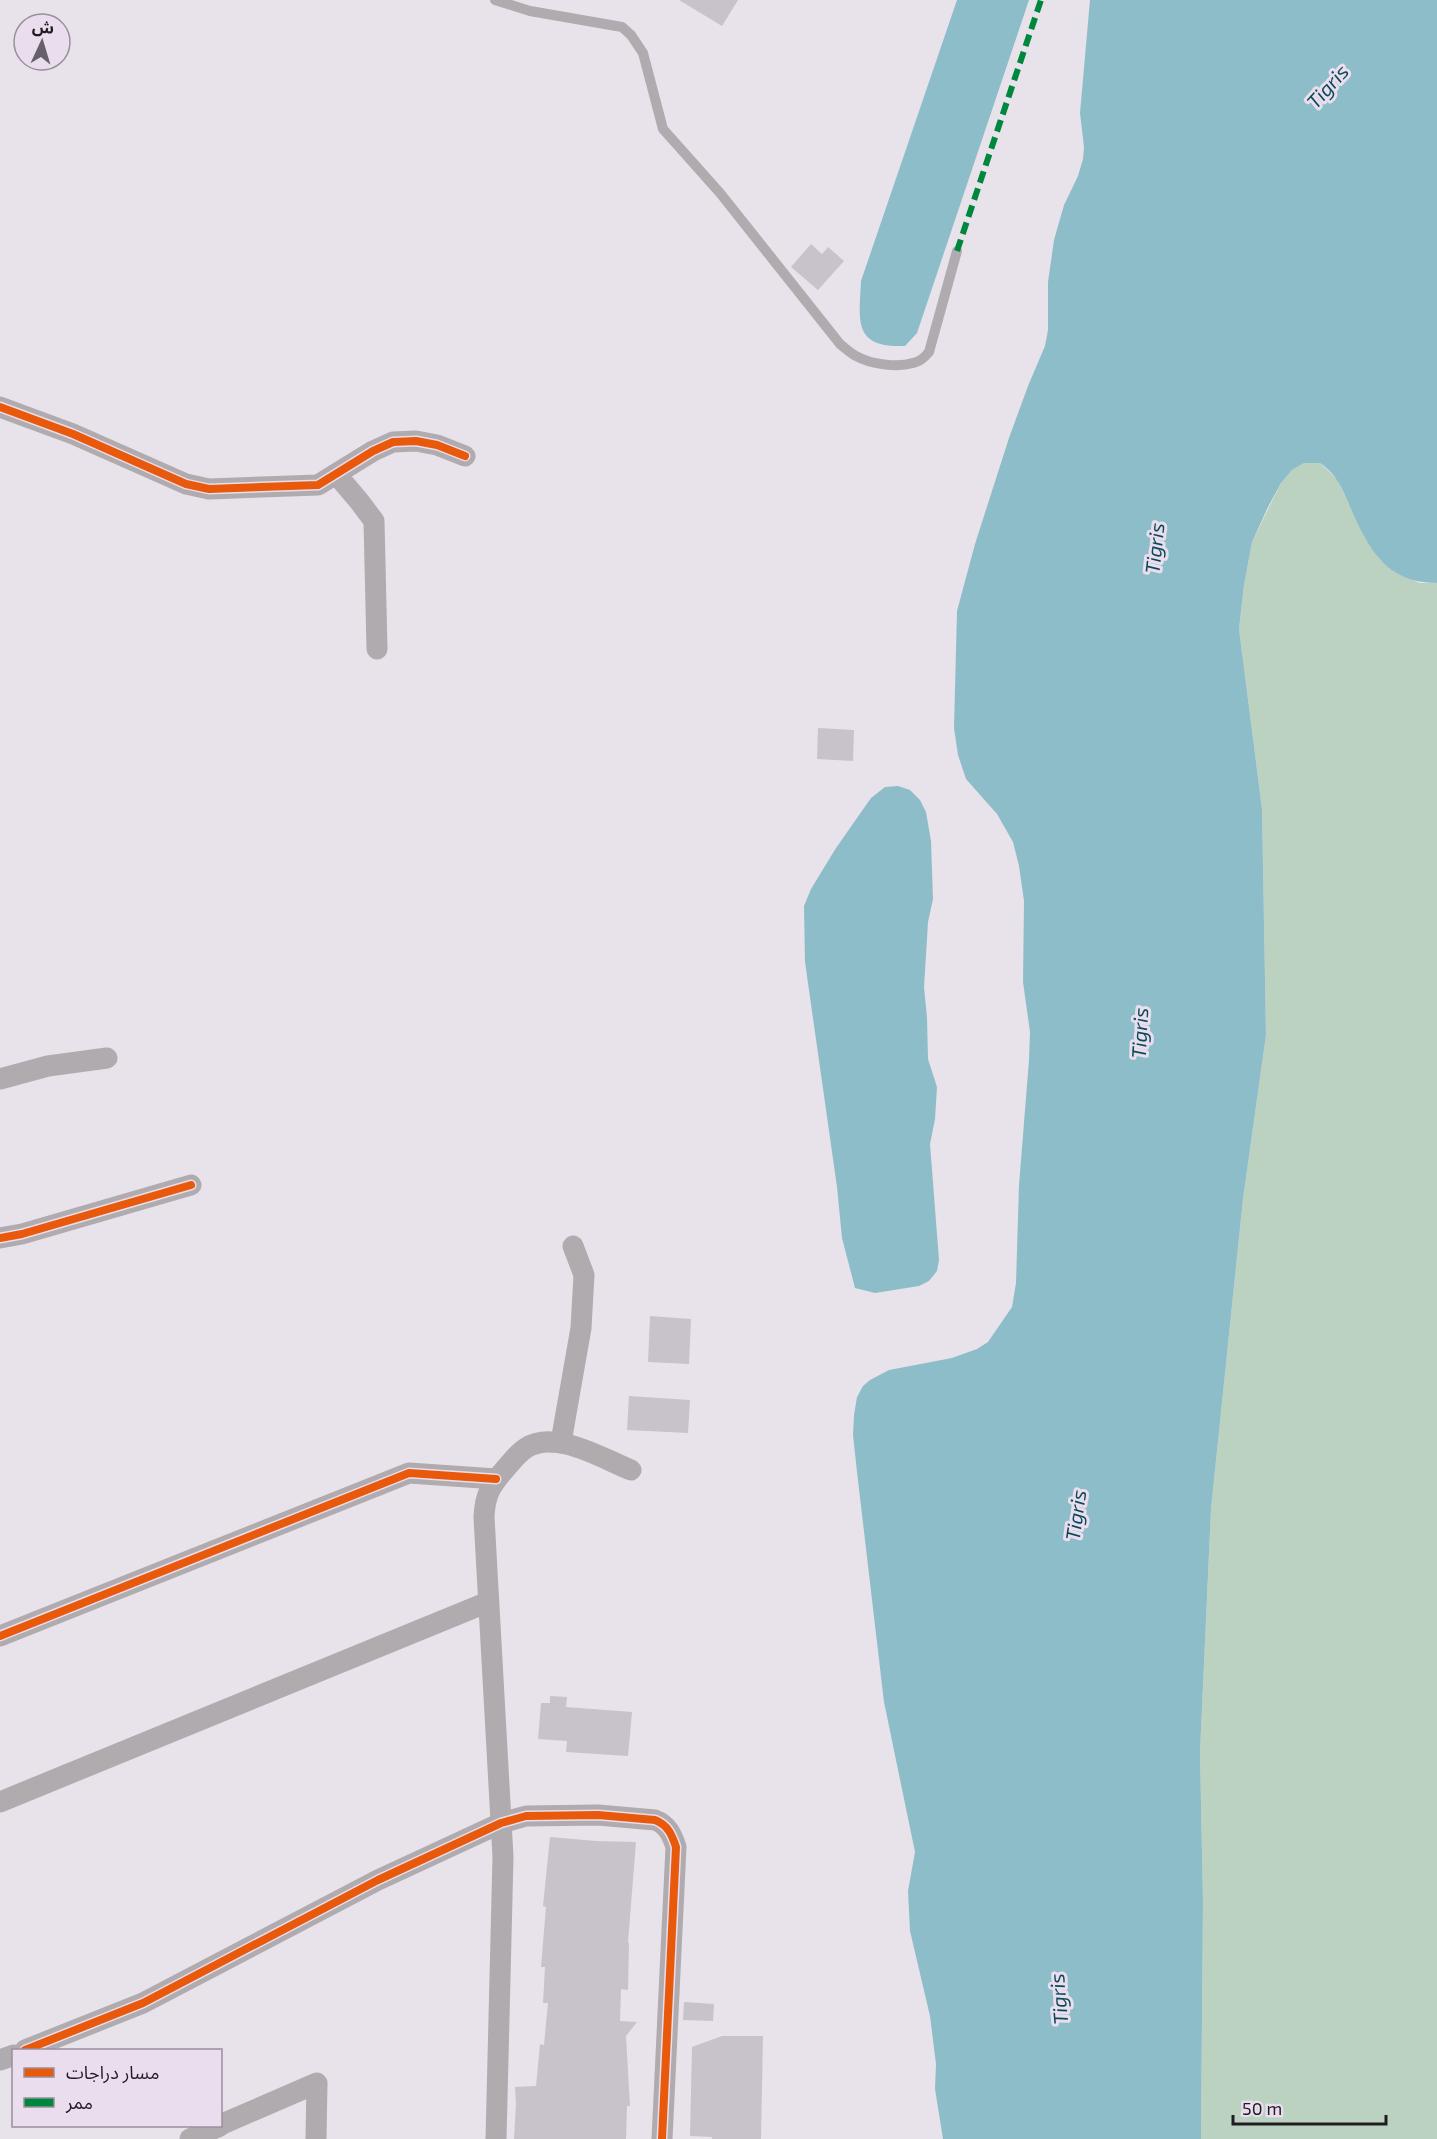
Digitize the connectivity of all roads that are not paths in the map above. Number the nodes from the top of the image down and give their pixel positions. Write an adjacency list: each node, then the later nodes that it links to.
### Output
1 (495, 0): 2 (lane)
2 (957, 251)
3 (0, 407): 5 (street)
4 (465, 456): 5 (street)
5 (336, 474): 6 (street)
6 (377, 649)
7 (107, 1058): 8 (street)
8 (0, 1079)
9 (190, 1185): 10 (street)
10 (0, 1238)
11 (573, 1246): 12 (street)
12 (561, 1442): 13 (street); 14 (street)
13 (631, 1470)
14 (496, 1479): 15 (street); 16 (street)
15 (489, 1602): 17 (street); 18 (street)
16 (0, 1636)
17 (0, 1802)
18 (501, 1823): 19 (street); 23 (street); 24 (street)
19 (27, 2049)
20 (217, 2130): 21 (street); 22 (street)
21 (190, 2139)
22 (316, 2139)
23 (496, 2139)
24 (662, 2139)

